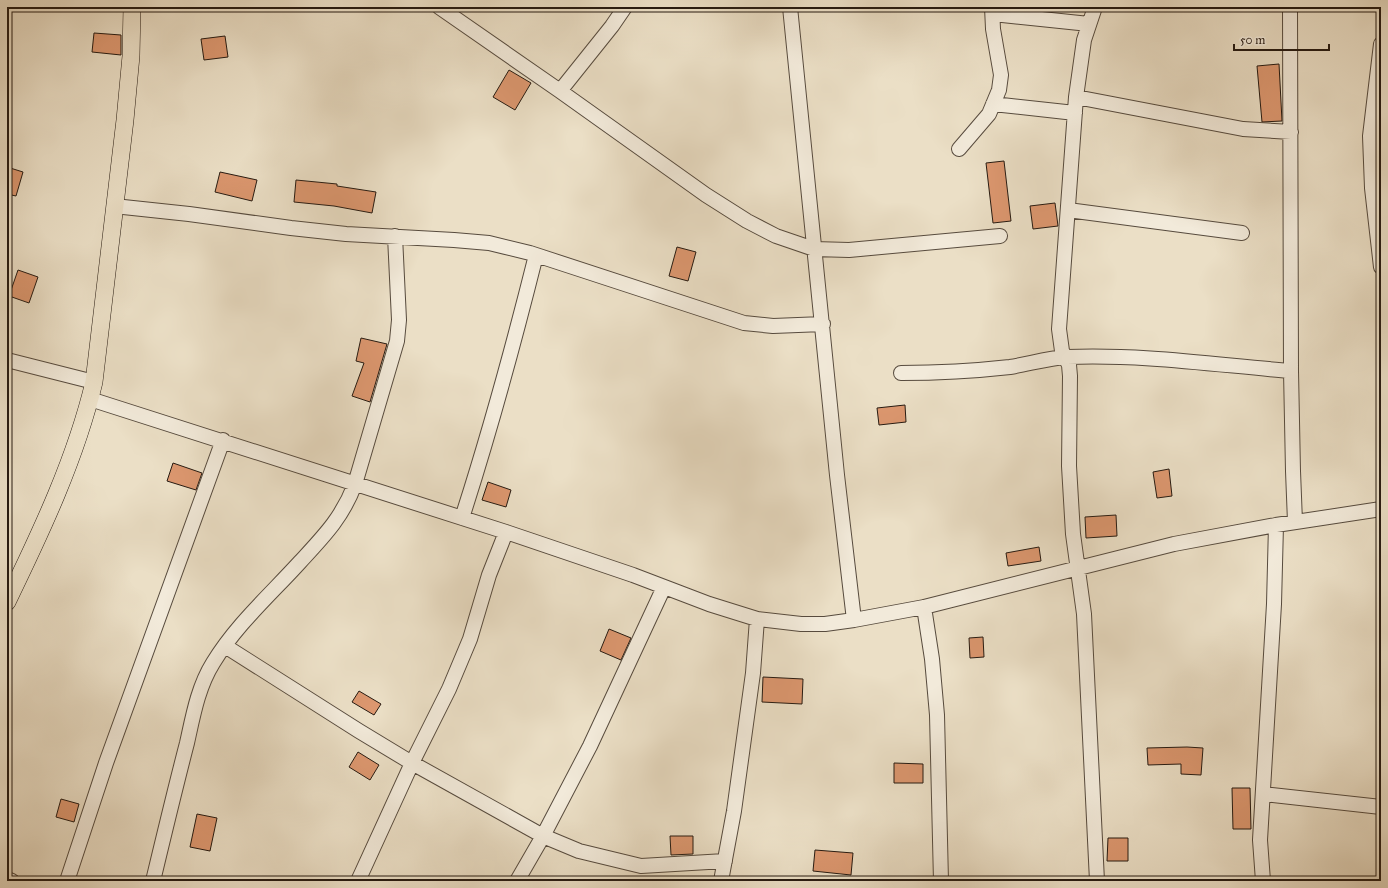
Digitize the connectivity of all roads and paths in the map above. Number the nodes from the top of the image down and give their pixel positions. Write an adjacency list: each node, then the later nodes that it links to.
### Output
1 (132, 7): 16 (main road)
2 (439, 7): 10 (street)
3 (625, 7): 10 (street)
4 (790, 7): 21 (street)
5 (1095, 7): 8 (street)
6 (1290, 7): 14 (street)
7 (993, 11): 8 (street); 12 (street)
8 (1089, 24): 11 (street)
9 (1381, 44): 23 (street)
10 (560, 91): 21 (street)
11 (1076, 97): 13 (street); 14 (street)
12 (993, 104): 13 (street); 15 (street)
13 (1075, 113): 17 (street)
14 (1291, 132): 27 (street)
15 (959, 149)
16 (114, 206): 19 (street); 29 (main road)
17 (1068, 210): 18 (street); 25 (street)
18 (1242, 233)
19 (395, 236): 22 (street); 31 (street)
20 (1000, 236): 21 (street)
21 (814, 249): 24 (street)
22 (536, 255): 24 (street); 33 (street)
23 (1381, 267)
24 (823, 324): 42 (street)
25 (1065, 358): 27 (street); 28 (street); 37 (street)
26 (7, 360): 29 (street)
27 (1291, 371): 34 (street)
28 (901, 373)
29 (92, 390): 30 (street); 39 (main road)
30 (223, 440): 31 (street); 51 (street)
31 (355, 484): 33 (street); 43 (street)
32 (1381, 509): 34 (street)
33 (462, 518): 36 (street)
34 (1295, 522): 35 (street)
35 (1276, 525): 37 (street); 45 (street)
36 (506, 532): 38 (street); 44 (street)
37 (1079, 568): 40 (street); 57 (street)
38 (664, 586): 41 (street); 47 (street)
39 (7, 602)
40 (924, 607): 42 (street); 56 (street)
41 (757, 619): 42 (street); 48 (street)
42 (854, 620)
43 (225, 646): 44 (street); 52 (street)
44 (412, 762): 47 (street); 53 (street)
45 (1263, 794): 46 (street); 58 (street)
46 (1381, 806)
47 (543, 836): 48 (street); 54 (street)
48 (725, 861): 55 (street)
49 (7, 879): 50 (street)
50 (12, 881)
51 (67, 881)
52 (154, 881)
53 (358, 881)
54 (517, 881)
55 (721, 881)
56 (941, 881)
57 (1097, 881)
58 (1263, 881)

